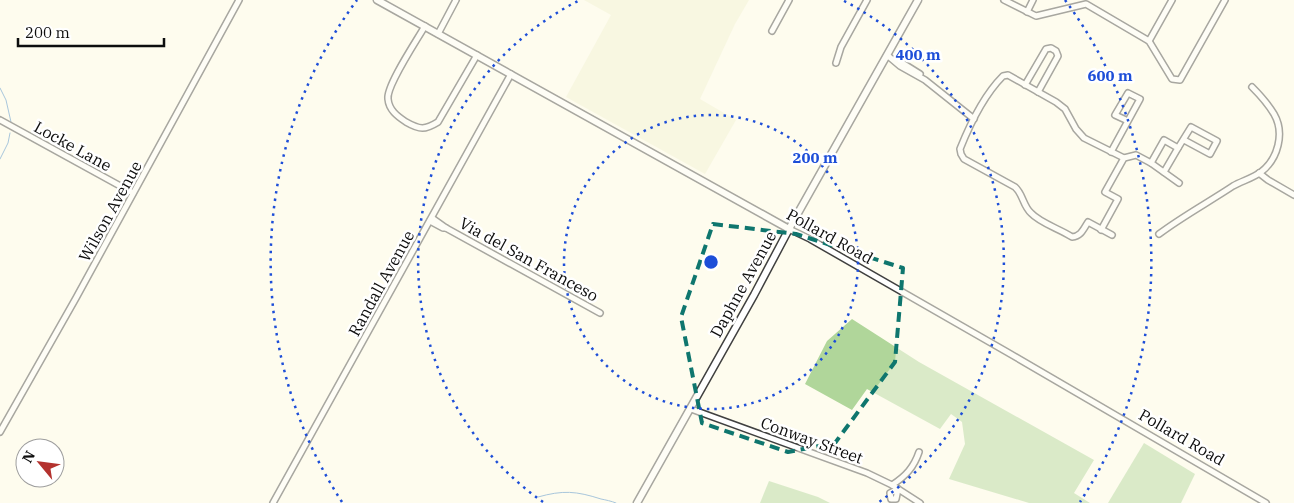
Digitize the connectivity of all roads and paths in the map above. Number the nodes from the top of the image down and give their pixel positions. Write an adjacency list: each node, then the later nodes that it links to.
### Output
1 (239, 0): 35 (street, Wilson Avenue)
2 (377, 0): 13 (street, Pollard Road)
3 (456, 0): 15 (street)
4 (789, 0): 14 (street)
5 (867, 0): 19 (street)
6 (918, 0): 18 (street, Daphne Avenue)
7 (1004, 0): 12 (street)
8 (1033, 0): 12 (street)
9 (1172, 0): 16 (street)
10 (1225, 0): 16 (street)
11 (1087, 2): 12 (street); 16 (street)
12 (1027, 12)
13 (425, 26): 15 (street, Pollard Road); 17 (street)
14 (772, 31)
15 (438, 34): 17 (street, Pollard Road)
16 (1149, 41)
17 (477, 55): 20 (street, Pollard Road)
18 (887, 55): 24 (street); 38 (street, Daphne Avenue)
19 (836, 62)
20 (511, 74): 37 (street, Randall Avenue); 38 (street, Pollard Road)
21 (1025, 85): 23 (street); 23 (street); 24 (street)
22 (1252, 87): 33 (street)
23 (1038, 92): 29 (street)
24 (974, 119): 39 (street)
25 (0, 120): 35 (street, Locke Lane)
26 (1128, 121): 26 (street); 29 (street)
27 (1184, 140): 27 (street); 28 (street)
28 (1178, 148): 31 (street); 32 (street)
29 (1111, 152): 30 (street)
30 (1124, 158): 31 (street); 39 (street)
31 (1151, 163): 32 (street)
32 (1164, 172): 34 (street)
33 (1259, 174): 36 (street); 40 (street)
34 (1179, 183)
35 (134, 193): 44 (street, Wilson Avenue)
36 (1294, 195)
37 (431, 220): 42 (street, Via del San Franceso); 47 (street, Randall Avenue)
38 (789, 229): 43 (street, Daphne Avenue); 50 (street, Pollard Road)
39 (1100, 230): 41 (street)
40 (1159, 234)
41 (1112, 235)
42 (600, 313)
43 (691, 409): 46 (street, Conway Street); 48 (street, Daphne Avenue)
44 (0, 432)
45 (919, 452): 46 (street)
46 (892, 485): 49 (street, Conway Street)
47 (273, 503)
48 (637, 503)
49 (920, 503)
50 (1266, 503)

